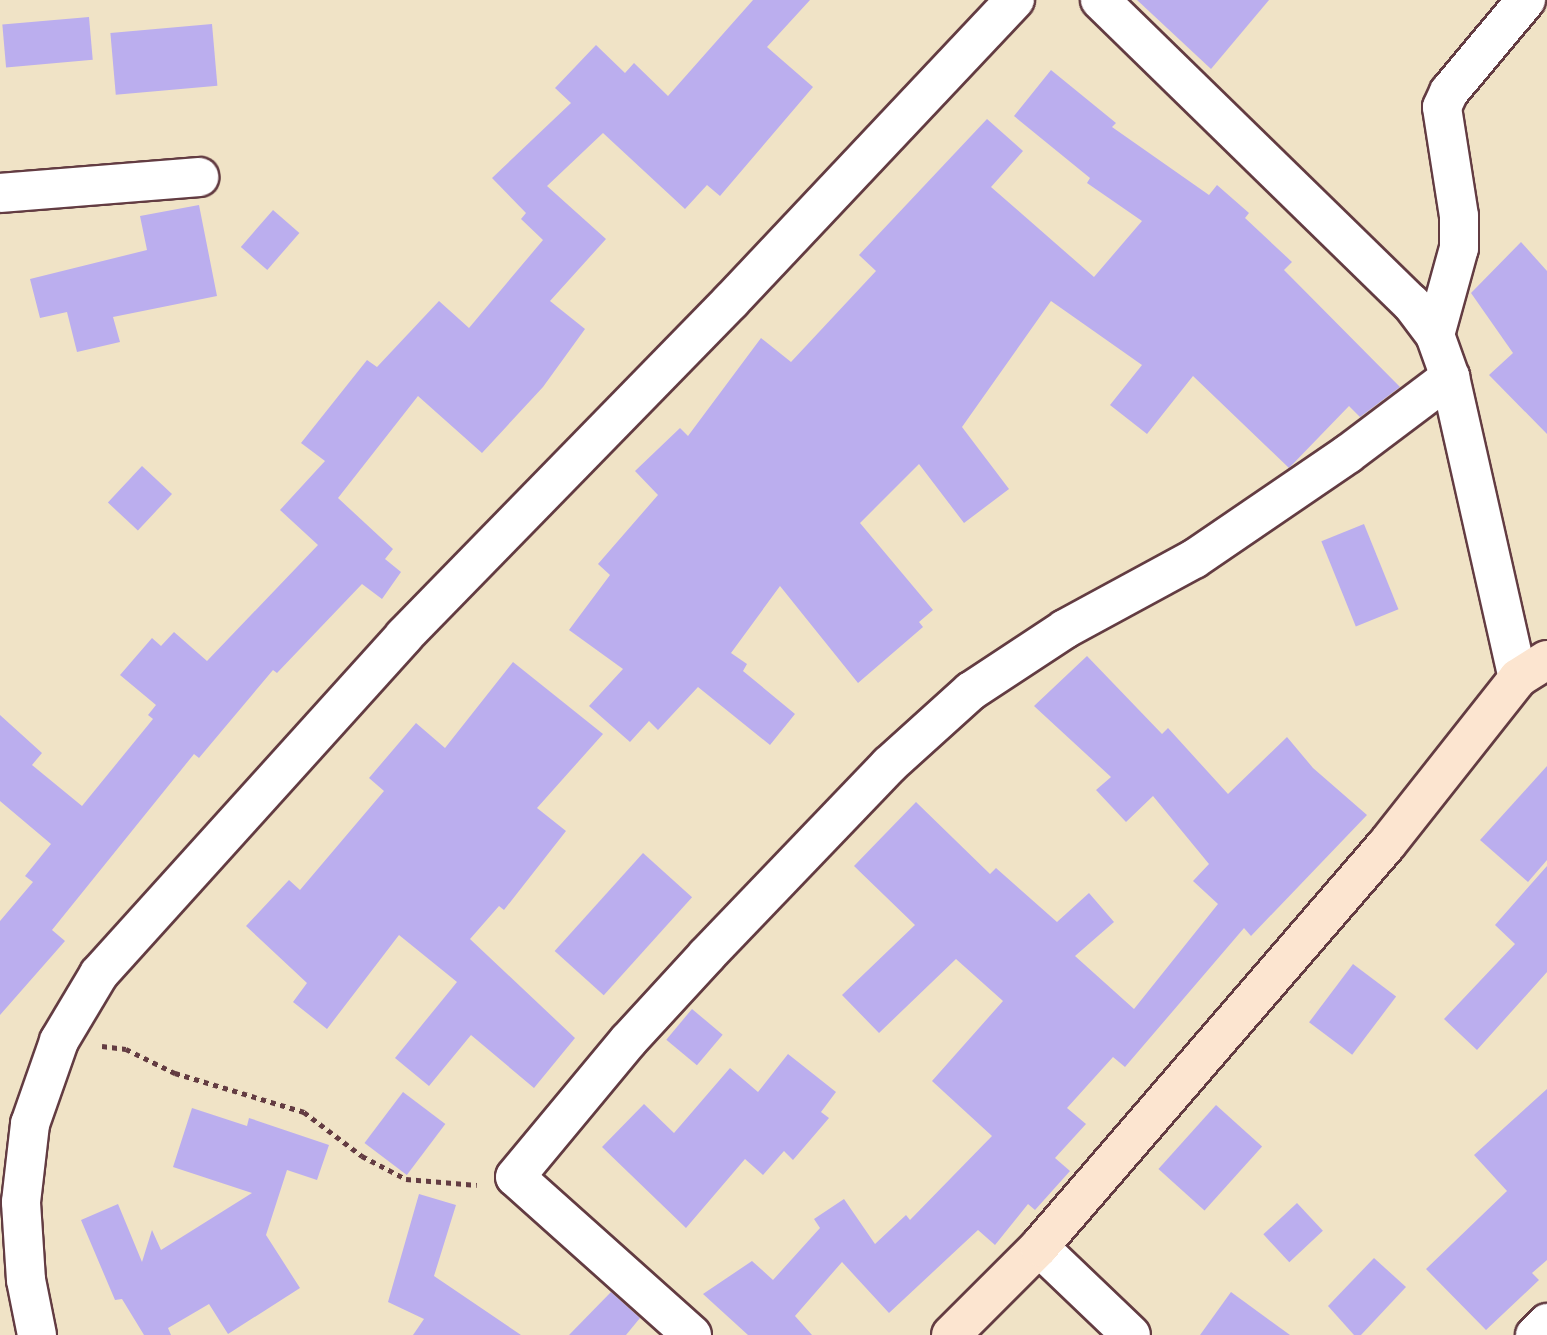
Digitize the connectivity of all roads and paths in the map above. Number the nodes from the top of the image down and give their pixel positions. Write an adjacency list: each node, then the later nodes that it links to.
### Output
1 (1015, 0): 9 (street)
2 (1100, 0): 6 (street)
3 (1526, 0): 6 (street)
4 (199, 177): 5 (street)
5 (0, 193)
6 (1435, 335): 7 (street)
7 (1450, 377): 8 (street); 10 (street)
8 (1532, 669): 12 (street)
9 (59, 1041): 10 (path); 11 (street)
10 (515, 1177): 15 (street)
11 (10, 1189): 14 (street)
12 (1039, 1247): 16 (street); 17 (street)
13 (1547, 1323): 18 (street)
14 (37, 1335)
15 (692, 1335)
16 (951, 1335)
17 (1131, 1335)
18 (1535, 1335)

